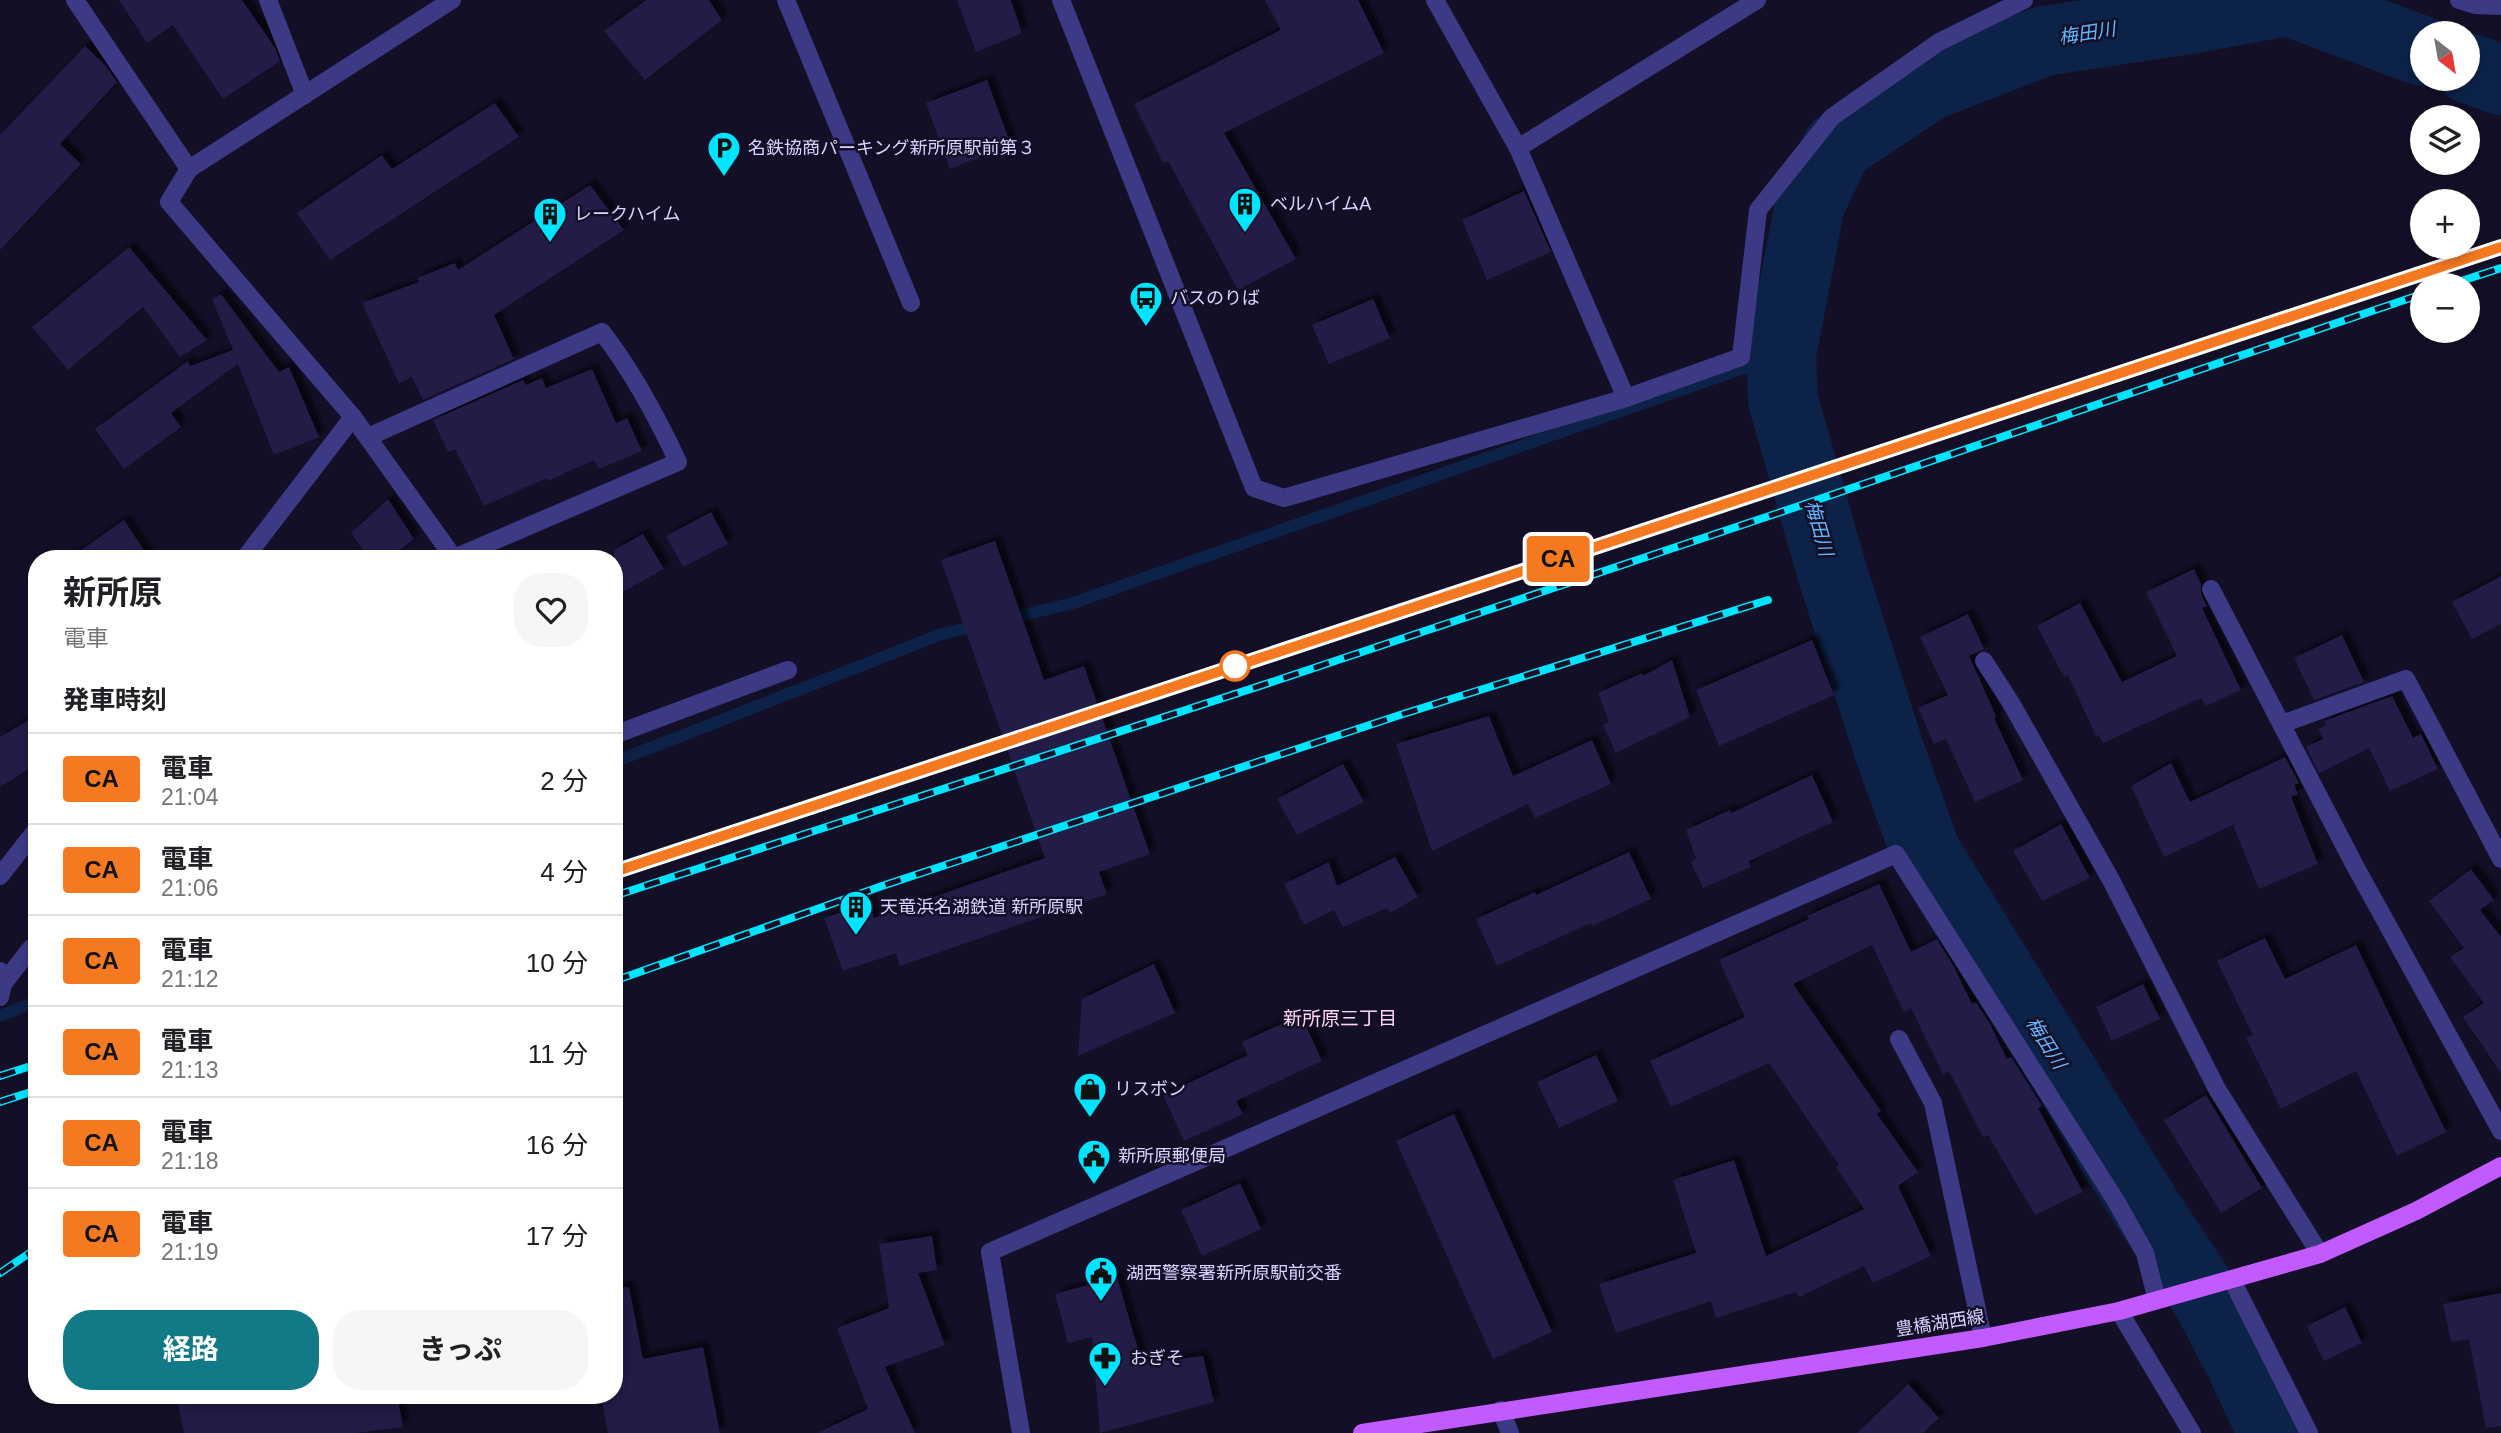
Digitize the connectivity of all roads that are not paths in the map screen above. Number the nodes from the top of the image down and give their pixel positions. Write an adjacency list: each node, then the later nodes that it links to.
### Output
1 (75, 0): 13 (street)
2 (268, 0): 11 (street)
3 (452, 0): 11 (street)
4 (786, 0): 14 (street)
5 (1061, 0): 15 (street)
6 (1436, 0): 12 (street)
7 (1757, 0): 12 (street)
8 (2024, 0): 15 (street)
9 (2459, 0): 10 (street)
10 (2501, 6)
11 (306, 95): 13 (street)
12 (1517, 148): 15 (street)
13 (189, 169): 16 (street)
14 (911, 303)
15 (1626, 398)
16 (353, 417): 17 (street); 18 (street)
17 (368, 437): 19 (street); 20 (street)
18 (251, 550)
19 (448, 550)
20 (472, 550)
21 (2211, 589): 24 (street)
22 (1984, 661): 34 (street)
23 (788, 670): 25 (street)
24 (2282, 724): 27 (street); 32 (street)
25 (623, 732)
26 (28, 840): 28 (street)
27 (2501, 859)
28 (0, 876)
29 (28, 952): 30 (street)
30 (1, 985)
31 (1899, 1039): 38 (street)
32 (2501, 1131)
33 (2501, 1167): 34 (main road, 豊橋湖西線)
34 (2320, 1254): 35 (main road, 豊橋湖西線)
35 (2227, 1281): 36 (main road, 豊橋湖西線); 44 (street)
36 (2163, 1298): 37 (main road, 豊橋湖西線); 40 (street)
37 (2119, 1311): 38 (main road, 豊橋湖西線); 43 (street)
38 (1983, 1338): 39 (main road, 豊橋湖西線)
39 (1501, 1410): 41 (main road, 豊橋湖西線); 42 (street)
40 (1021, 1433)
41 (1362, 1433)
42 (1510, 1433)
43 (2192, 1433)
44 (2309, 1433)

